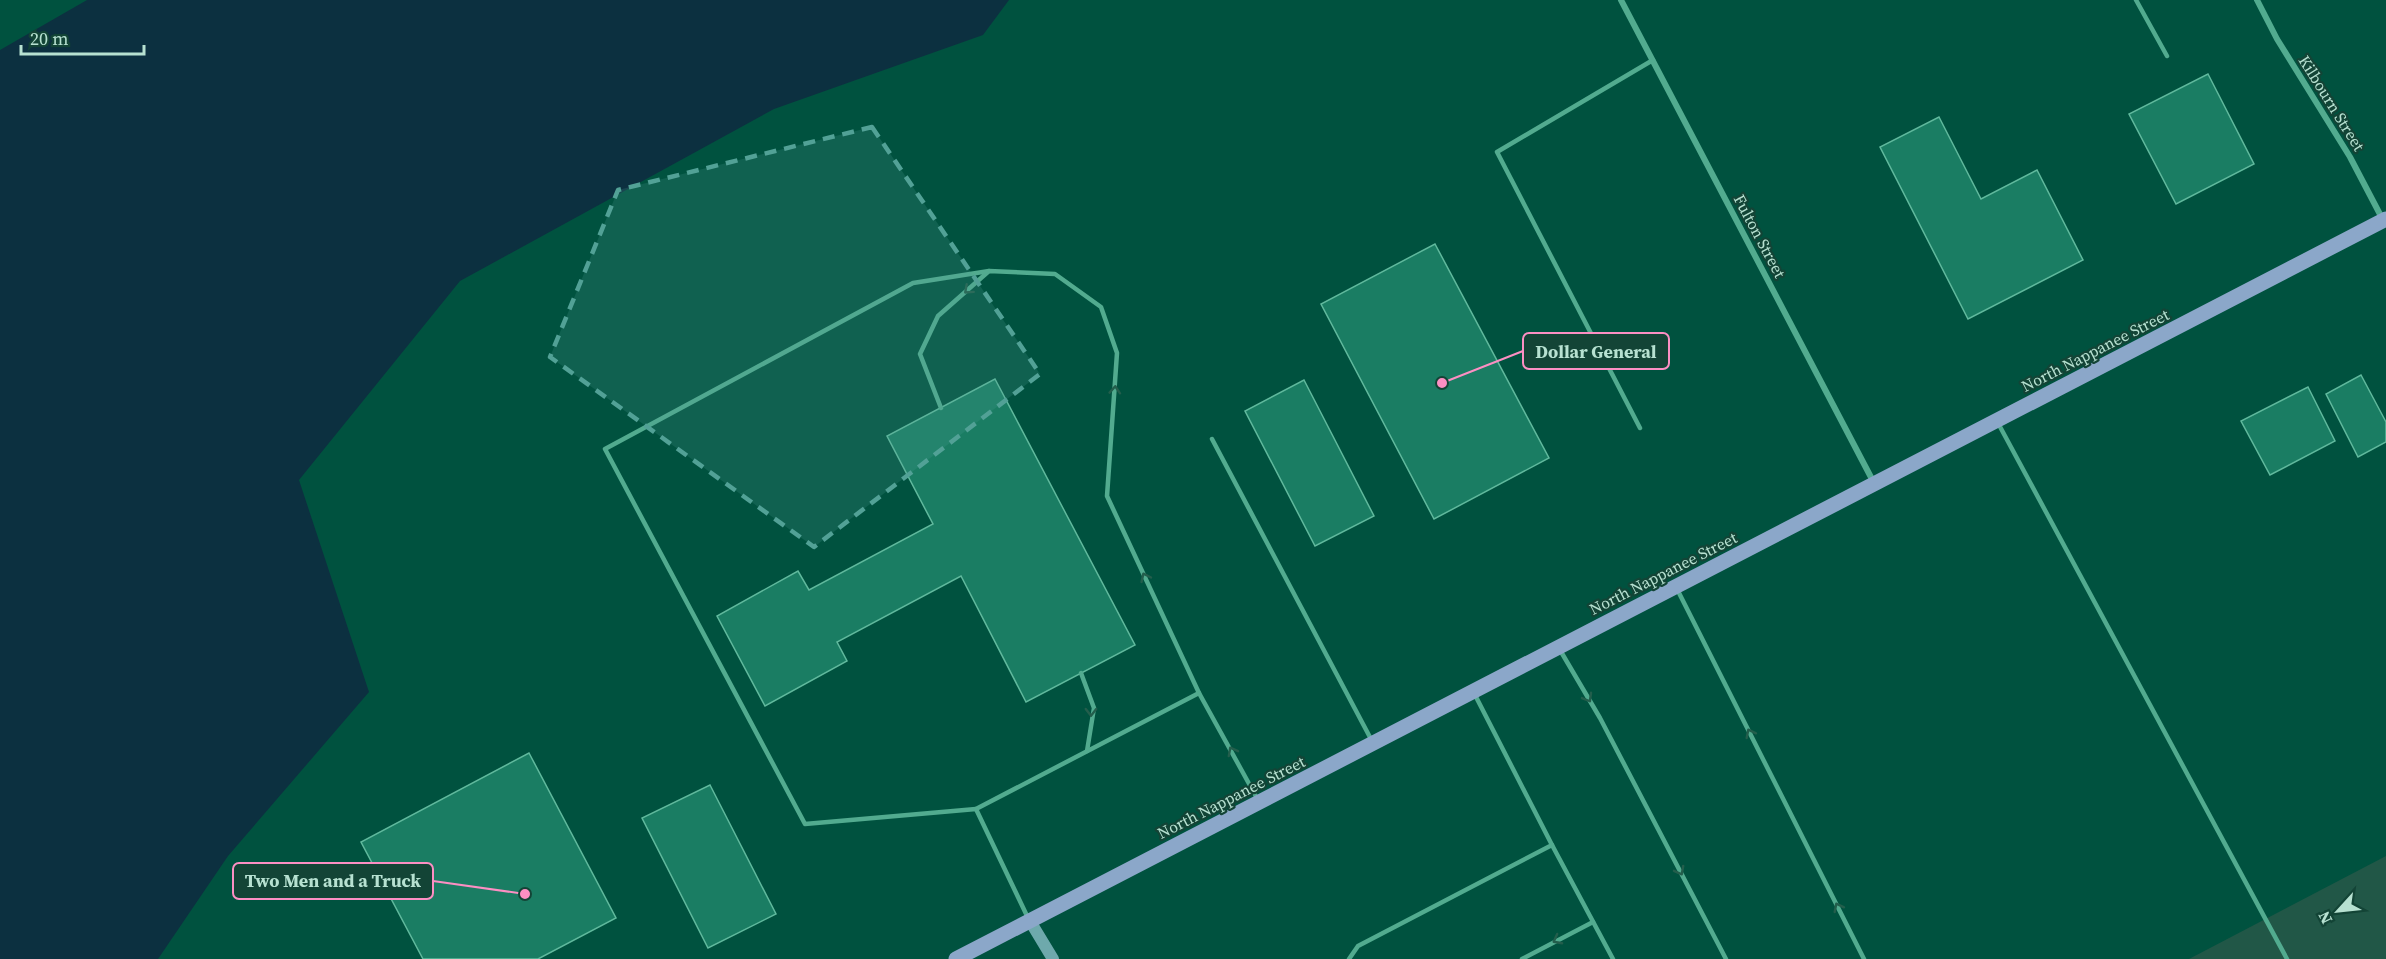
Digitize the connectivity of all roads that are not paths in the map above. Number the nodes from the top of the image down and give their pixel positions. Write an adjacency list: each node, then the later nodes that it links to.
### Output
1 (1621, 0): 5 (street, Fulton Street)
2 (2136, 0): 4 (lane)
3 (2257, 0): 6 (street, Kilbourn Street)
4 (2167, 56)
5 (1653, 60): 10 (lane); 12 (street, Fulton Street)
6 (2385, 219): 9 (main road, North Nappanee Street)
7 (989, 271): 8 (lane, one-way to 8); 17 (lane, one-way to 7); 21 (lane)
8 (941, 408)
9 (1997, 420): 12 (main road, North Nappanee Street); 32 (lane)
10 (1640, 428)
11 (1212, 439): 18 (lane)
12 (1875, 484): 13 (main road, North Nappanee Street)
13 (1676, 587): 14 (main road, North Nappanee Street); 31 (lane, one-way to 13)
14 (1559, 648): 16 (main road, North Nappanee Street); 30 (lane, one-way to 30)
15 (1081, 673): 19 (lane, one-way to 19)
16 (1474, 692): 18 (main road, North Nappanee Street); 22 (lane)
17 (1199, 693): 19 (lane); 20 (lane, one-way to 17)
18 (1373, 744): 20 (main road, North Nappanee Street)
19 (1087, 751): 21 (lane)
20 (1259, 803): 23 (main road, North Nappanee Street)
21 (976, 809): 23 (lane)
22 (1552, 845): 24 (lane); 27 (lane)
23 (1029, 921): 25 (main road, North Nappanee Street); 26 (main road)
24 (1593, 922): 28 (lane, one-way to 28); 29 (lane)
25 (956, 959)
26 (1053, 959)
27 (1349, 959)
28 (1522, 959)
29 (1612, 959)
30 (1726, 959)
31 (1864, 959)
32 (2287, 959)

